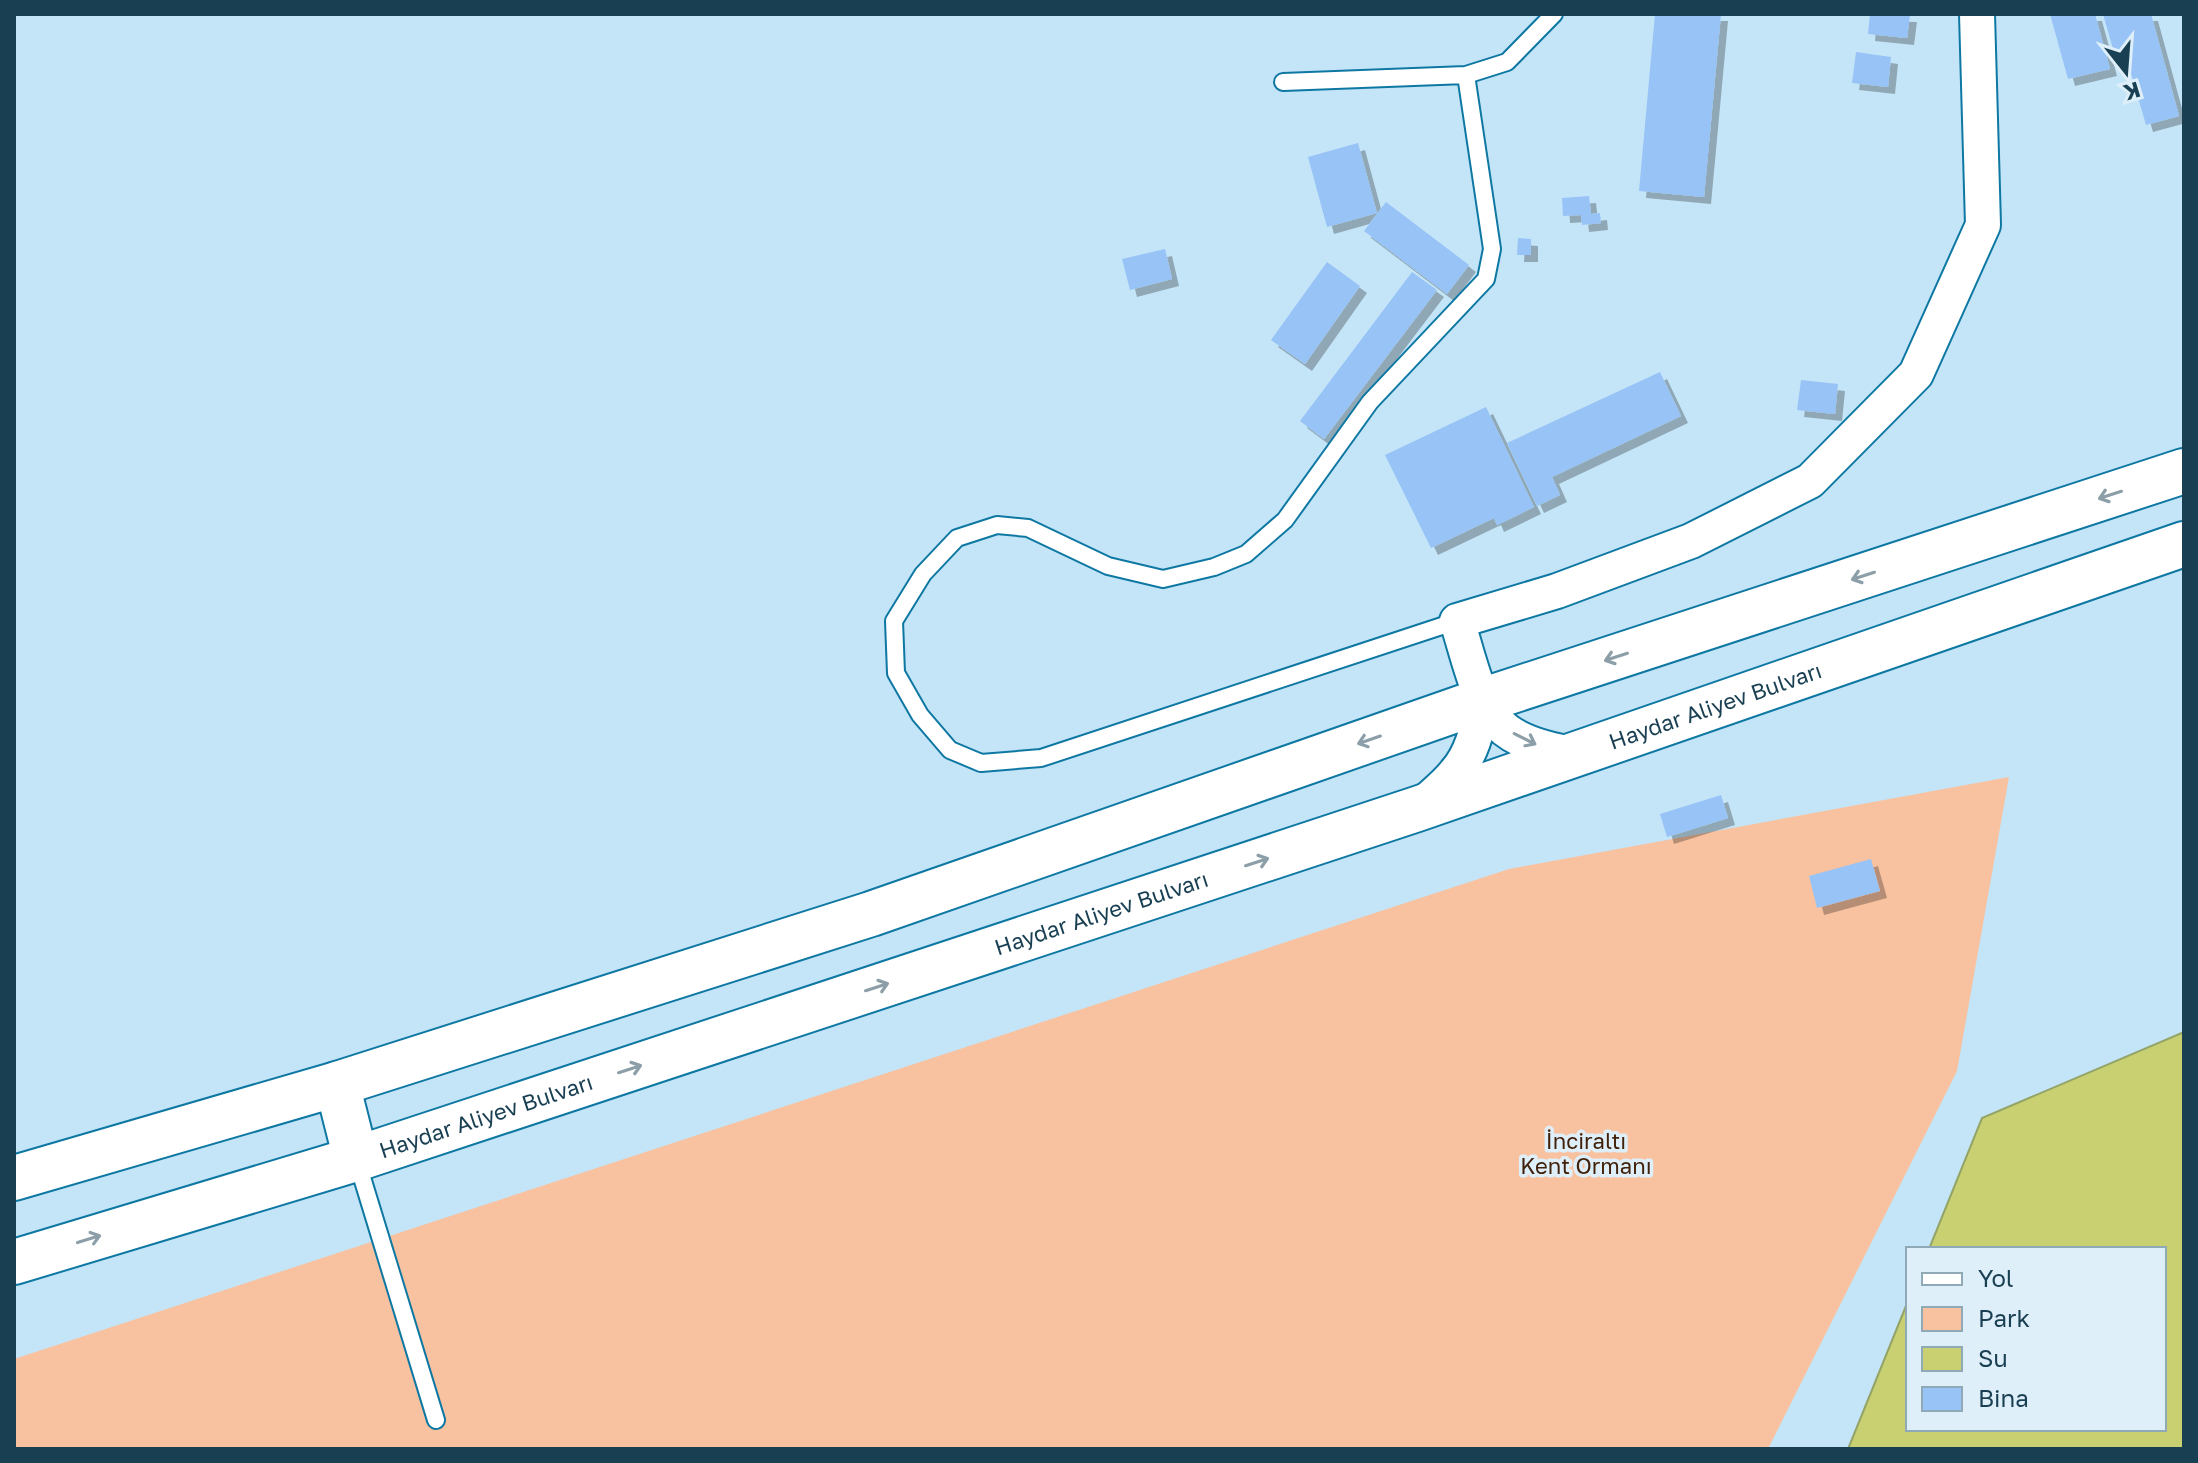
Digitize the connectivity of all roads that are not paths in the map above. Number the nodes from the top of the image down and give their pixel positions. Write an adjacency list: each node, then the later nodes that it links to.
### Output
1 (1554, 14): 3 (lane)
2 (1977, 14): 7 (street)
3 (1466, 75): 4 (lane); 7 (lane)
4 (1283, 82)
5 (2184, 471): 8 (main road, one-way to 8)
6 (2184, 544): 9 (main road, Haydar Aliyev Bulvarı)
7 (1457, 621): 8 (street)
8 (1484, 700): 9 (street, one-way to 9); 10 (street); 11 (main road, one-way to 11)
9 (1579, 755): 10 (main road, Haydar Aliyev Bulvarı)
10 (1417, 809): 12 (main road, Haydar Aliyev Bulvarı, one-way to 10)
11 (337, 1084): 12 (main road); 13 (main road)
12 (356, 1159): 14 (main road, Haydar Aliyev Bulvarı, one-way to 12); 15 (lane)
13 (14, 1178)
14 (14, 1262)
15 (436, 1420)

